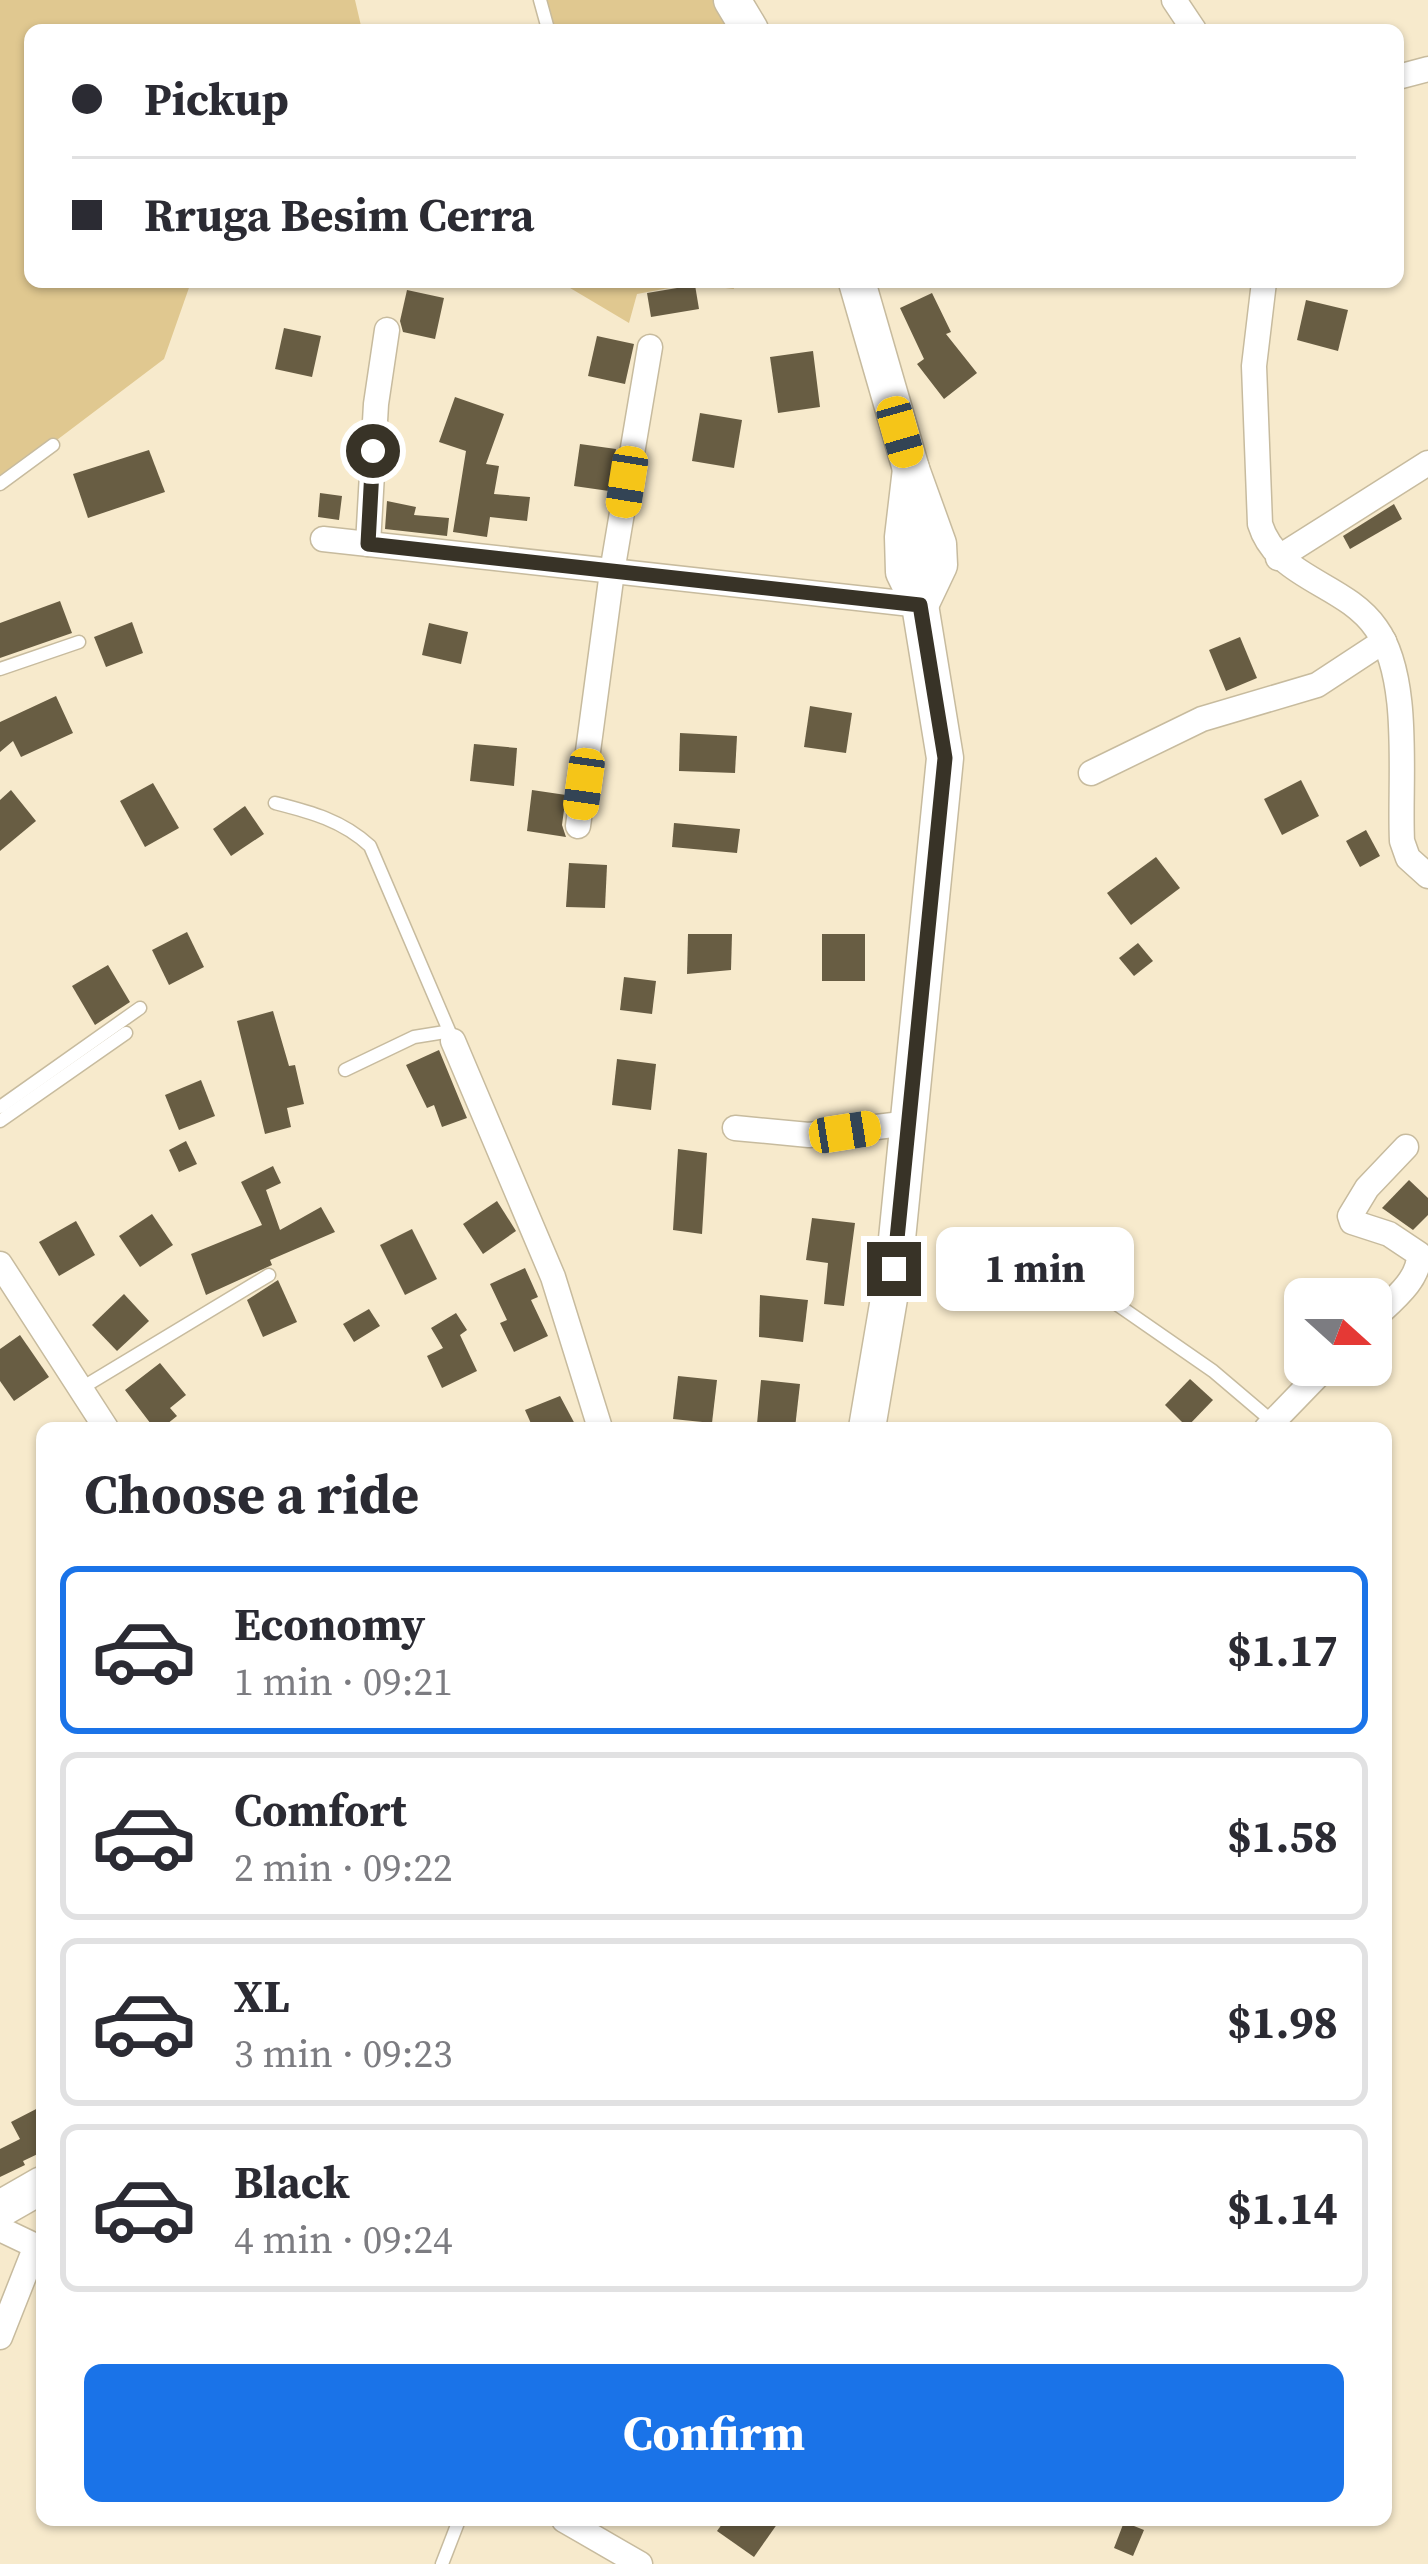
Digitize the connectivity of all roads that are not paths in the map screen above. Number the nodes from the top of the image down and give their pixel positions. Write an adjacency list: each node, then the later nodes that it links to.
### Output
1 (859, 288): 12 (street)
2 (1263, 288): 10 (street)
3 (387, 330): 9 (street)
4 (650, 346): 11 (street)
5 (53, 446): 7 (lane)
6 (1428, 464): 10 (street)
7 (0, 484)
8 (323, 539): 9 (street)
9 (368, 544): 11 (street)
10 (1278, 558): 13 (street)
11 (612, 572): 12 (street); 18 (street)
12 (920, 605): 26 (street)
13 (1384, 641): 16 (street); 19 (street)
14 (79, 642): 15 (lane)
15 (0, 669)
16 (1090, 773)
17 (274, 802): 22 (lane)
18 (578, 826)
19 (1428, 876)
20 (140, 1008): 24 (lane)
21 (126, 1034): 25 (lane)
22 (453, 1041): 23 (lane); 36 (street)
23 (345, 1070)
24 (0, 1107)
25 (0, 1121)
26 (910, 1123): 27 (street); 37 (street)
27 (735, 1128)
28 (1406, 1147): 32 (street)
29 (0, 1264): 34 (street)
30 (269, 1275): 34 (lane)
31 (1102, 1294): 38 (lane)
32 (1392, 1299)
33 (1308, 1386): 39 (street)
34 (80, 1389): 35 (street)
35 (102, 1422)
36 (598, 1422)
37 (868, 1422)
38 (1267, 1422)
39 (1273, 1422)
40 (36, 2188): 41 (street)
41 (0, 2209)
42 (0, 2229): 43 (street)
43 (36, 2246)
44 (36, 2254): 45 (street)
45 (0, 2337)
46 (457, 2526): 48 (lane)
47 (574, 2526): 49 (street)
48 (442, 2564)
49 (640, 2564)

